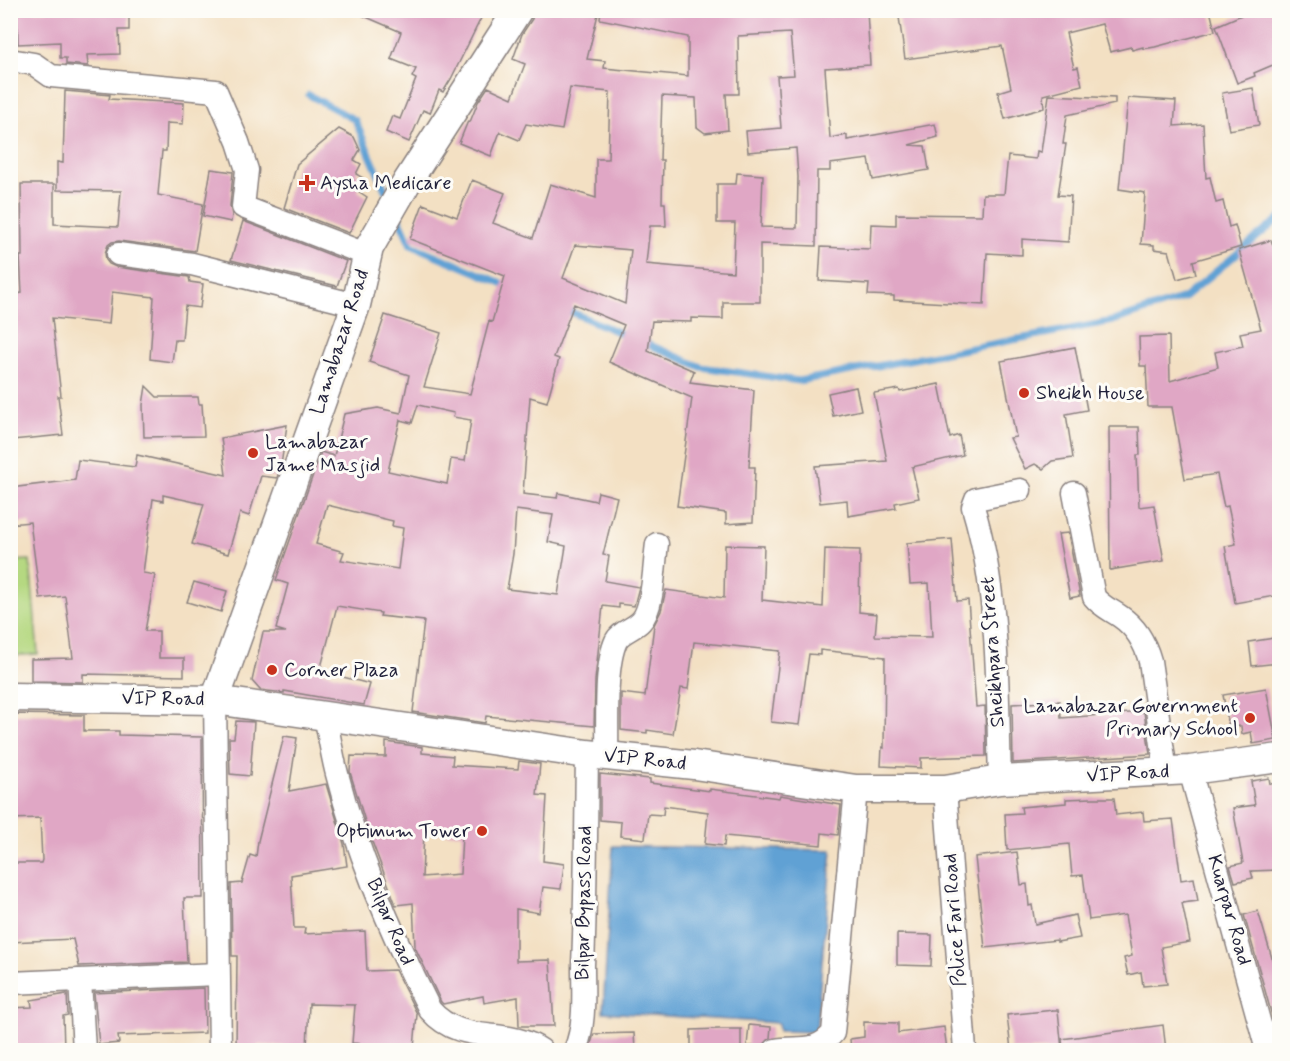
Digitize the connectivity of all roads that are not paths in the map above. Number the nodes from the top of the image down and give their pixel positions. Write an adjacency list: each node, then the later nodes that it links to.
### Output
1 (518, 10): 3 (street, Lamabazar Road)
2 (10, 60): 3 (street)
3 (368, 251): 5 (street, Lamabazar Road)
4 (118, 254): 5 (street)
5 (356, 305): 10 (street, Lamabazar Road)
6 (1020, 490): 15 (street, Sheikhpara Street)
7 (1074, 493): 14 (street, Kuarpar Road)
8 (657, 544): 12 (street, Bilpar Bypass Road)
9 (10, 697): 10 (street, VIP Road)
10 (215, 700): 11 (street, VIP Road); 18 (street)
11 (325, 715): 12 (street, VIP Road); 23 (street, Bilpar Road)
12 (597, 755): 16 (street, VIP Road); 24 (street, Bilpar Bypass Road)
13 (1280, 758): 14 (street, VIP Road)
14 (1178, 771): 15 (street, VIP Road); 27 (street, Kuarpar Road)
15 (1000, 780): 17 (street, VIP Road)
16 (855, 789): 17 (street, VIP Road); 25 (street)
17 (945, 789): 26 (street, Police Fari Road)
18 (218, 974): 19 (street); 22 (street)
19 (80, 980): 20 (street); 21 (street)
20 (10, 982)
21 (84, 1050)
22 (220, 1050)
23 (541, 1050)
24 (575, 1050)
25 (774, 1050)
26 (965, 1050)
27 (1268, 1050)

